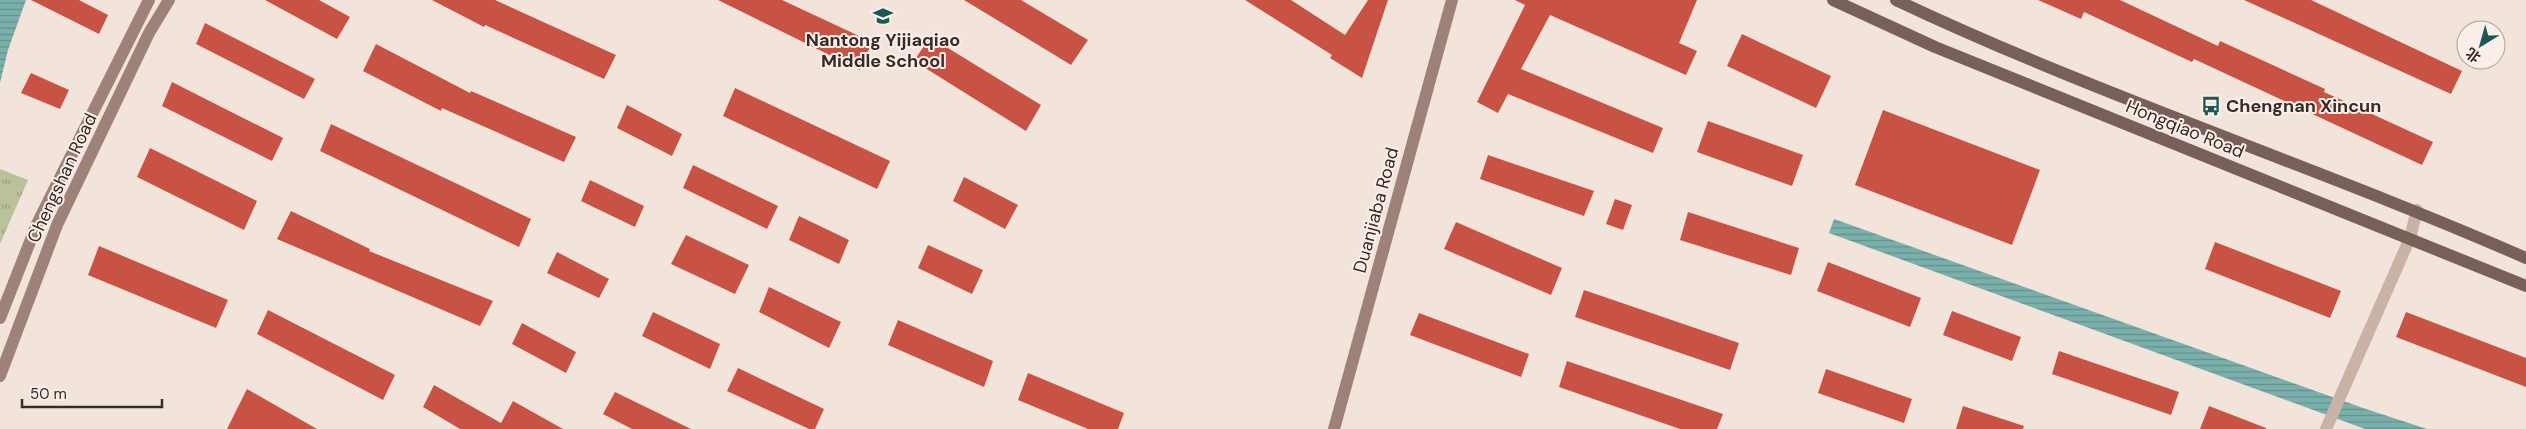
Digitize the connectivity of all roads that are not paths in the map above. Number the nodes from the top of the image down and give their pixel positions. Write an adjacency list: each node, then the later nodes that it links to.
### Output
1 (149, 0): 10 (main road, Chengshan Road)
2 (169, 0): 11 (main road, Chengshan Road)
3 (1452, 0): 13 (main road, Duanjiaba Road)
4 (1833, 0): 7 (main road, Hongqiao Road)
5 (1896, 0): 6 (main road, Hongqiao Road)
6 (2417, 210): 7 (street); 8 (main road, Hongqiao Road)
7 (2410, 238): 9 (main road, Hongqiao Road); 12 (street)
8 (2526, 258)
9 (2526, 286)
10 (0, 318)
11 (0, 376)
12 (2327, 425)
13 (1334, 429)

